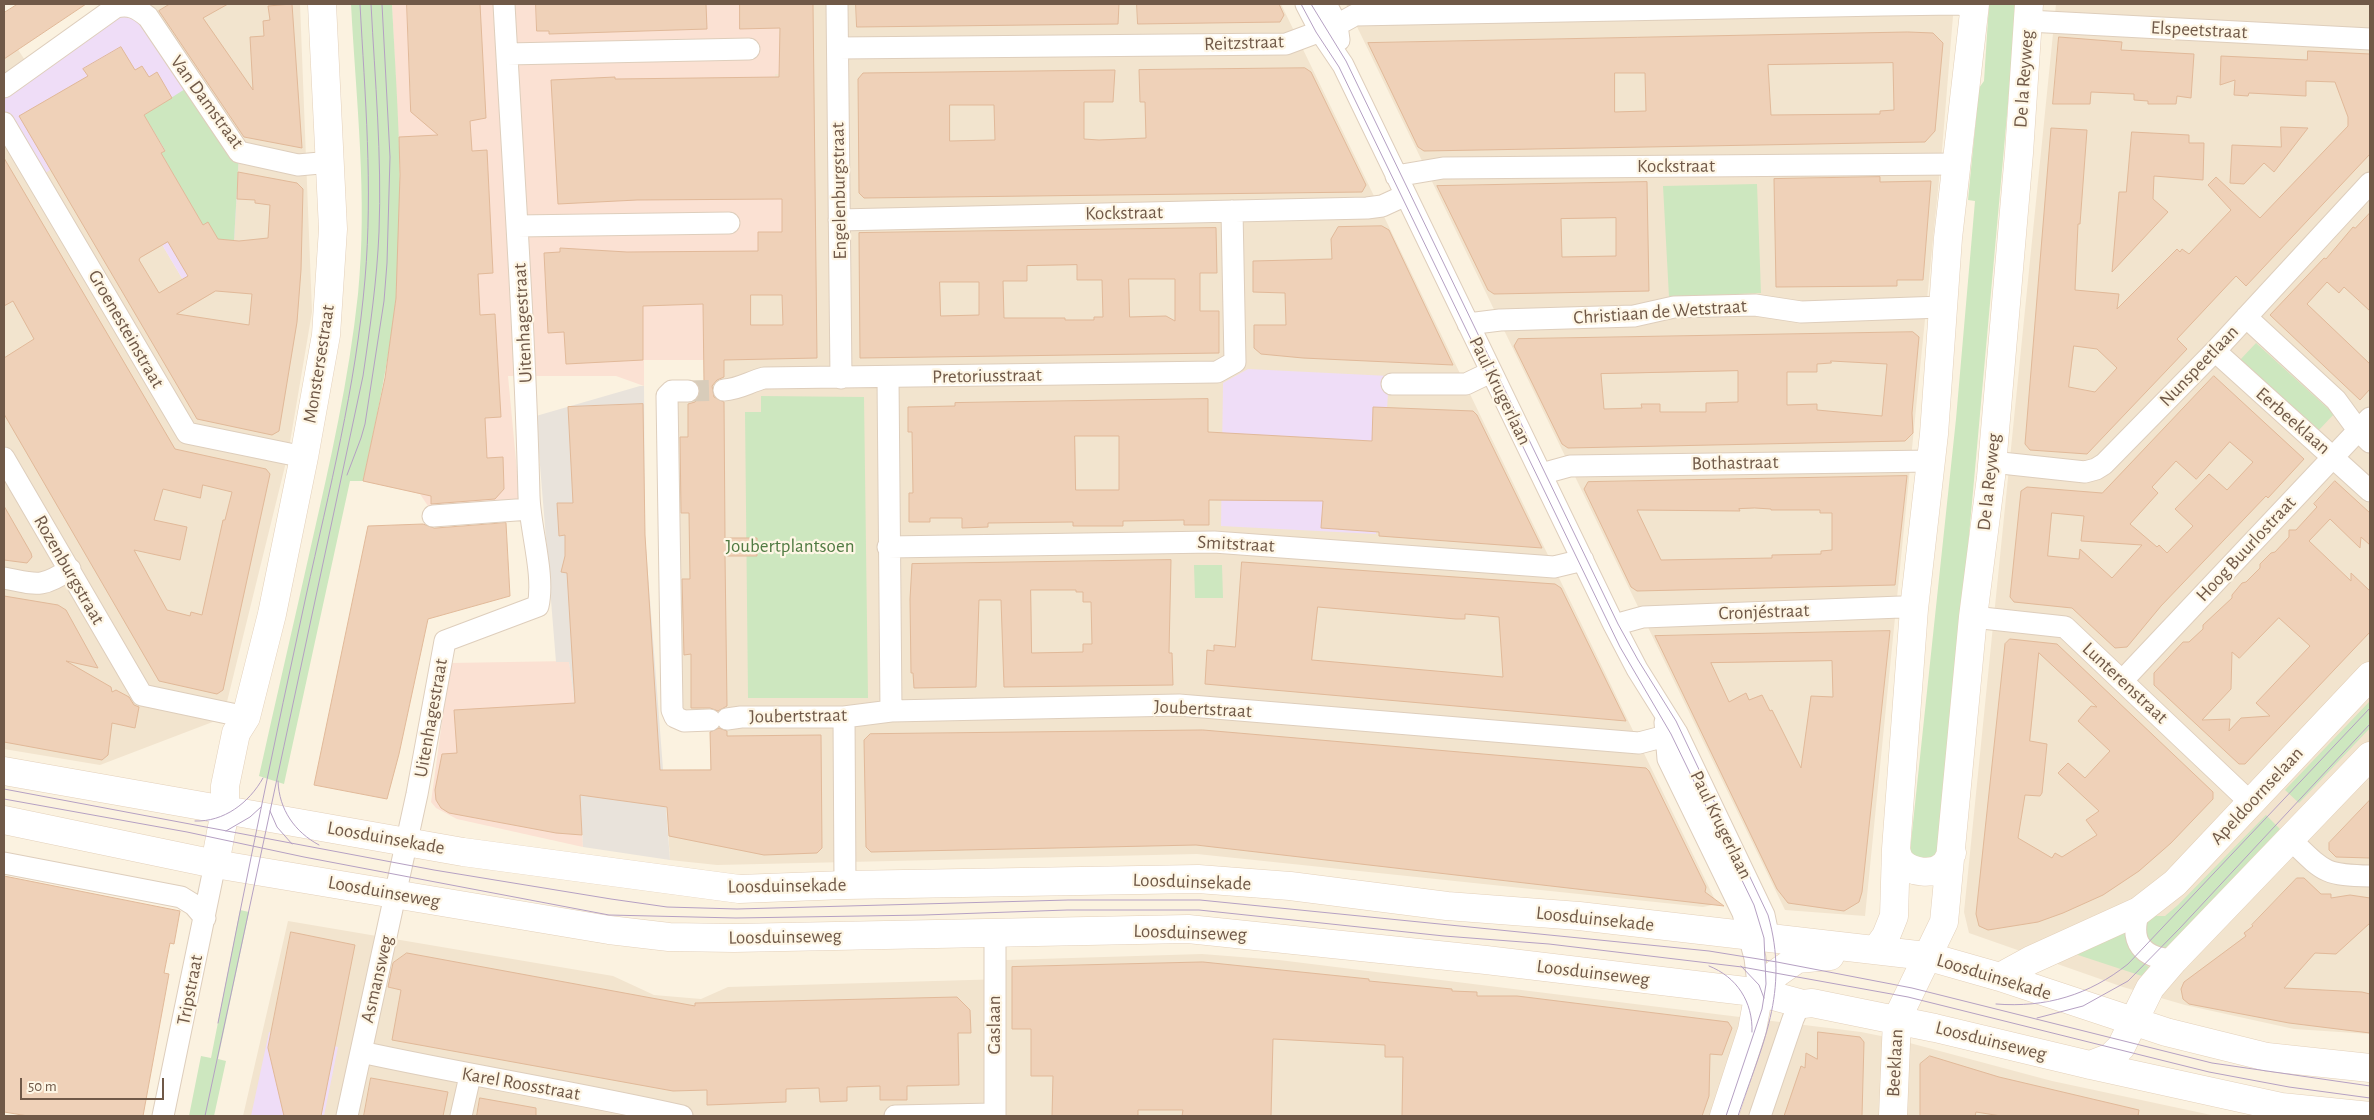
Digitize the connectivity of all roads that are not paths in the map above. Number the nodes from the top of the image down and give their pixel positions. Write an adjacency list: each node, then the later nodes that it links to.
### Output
1 (322, 4): 15 (main road, Monstersestraat)
2 (504, 4): 12 (street, Uitenhagestraat)
3 (837, 4): 10 (street, Engelenburgstraat)
4 (1306, 4): 8 (street, Paul Krugerlaan)
5 (1326, 4): 8 (street, Paul Krugerlaan)
6 (1975, 5): 8 (street, Reitzstraat); 16 (main road)
7 (2029, 12): 9 (street, Elspeetstraat); 39 (main road, De la Reyweg)
8 (1329, 28): 10 (street, Reitzstraat); 17 (street, Paul Krugerlaan)
9 (2370, 39)
10 (838, 48): 21 (street, Engelenburgstraat)
11 (748, 49): 12 (street)
12 (507, 54): 23 (street, Uitenhagestraat)
13 (4, 87): 15 (street, Van Damstraat)
14 (4, 123): 35 (street, Groenesteinstraat)
15 (331, 162): 35 (main road, Monstersestraat)
16 (1949, 165): 17 (street, Kockstraat); 24 (main road)
17 (1396, 176): 19 (street, Paul Krugerlaan)
18 (2370, 183): 25 (street, Nunspeetlaan)
19 (1406, 195): 20 (street, Kockstraat); 26 (street, Paul Krugerlaan)
20 (1232, 211): 21 (street, Kockstraat); 30 (street, Pretoriusstraat)
21 (839, 220): 29 (street, Engelenburgstraat)
22 (728, 223): 23 (street)
23 (517, 226): 42 (street, Uitenhagestraat)
24 (1942, 307): 26 (street, Christiaan de Wetstraat); 38 (main road)
25 (2246, 317): 27 (street, Nunspeetlaan); 34 (street, Eerbeeklaan)
26 (1468, 324): 28 (street, Paul Krugerlaan)
27 (2215, 351): 36 (street, Eerbeeklaan); 39 (street, Nunspeetlaan)
28 (1491, 372): 31 (street); 40 (street, Paul Krugerlaan)
29 (841, 378): 30 (street, Pretoriusstraat); 32 (street, Pretoriusstraat)
30 (888, 378): 44 (street)
31 (1392, 384)
32 (731, 390)
33 (688, 391): 55 (street, Joubertstraat)
34 (2366, 430): 36 (street, Hoog Buurlostraat)
35 (304, 457): 54 (main road, Monstersestraat)
36 (2334, 457): 41 (street, Eerbeeklaan); 52 (street, Hoog Buurlostraat)
37 (4, 458): 46 (street, Rozenburgstraat)
38 (1932, 461): 40 (street, Bothastraat); 48 (main road)
39 (1992, 462): 49 (main road, De la Reyweg)
40 (1540, 474): 45 (street, Paul Krugerlaan)
41 (2370, 491)
42 (530, 509): 43 (street); 63 (street, Uitenhagestraat)
43 (433, 516)
44 (888, 547): 45 (street, Smitstraat); 53 (street)
45 (1583, 560): 50 (street, Paul Krugerlaan)
46 (70, 569): 47 (street); 54 (street, Rozenburgstraat)
47 (4, 578)
48 (1914, 609): 50 (street, Cronjéstraat); 64 (main road)
49 (1973, 617): 52 (street, Lunterenstraat); 65 (main road, De la Reyweg)
50 (1614, 625): 56 (street, Paul Krugerlaan)
51 (2370, 676): 59 (main road, Apeldoornselaan)
52 (2122, 681): 59 (street, Lunterenstraat)
53 (891, 711): 55 (street, Joubertstraat); 56 (street, Joubertstraat)
54 (246, 718): 60 (main road, Monstersestraat)
55 (844, 718): 69 (street)
56 (1671, 734): 74 (street, Paul Krugerlaan)
57 (2370, 756): 62 (main road)
58 (4, 771): 60 (main road, Loosduinsekade)
59 (2251, 803): 71 (main road, Apeldoornselaan)
60 (225, 811): 63 (main road, Loosduinsekade); 67 (main road, Monstersestraat)
61 (4, 820): 67 (main road, Loosduinseweg)
62 (2291, 840): 68 (street); 77 (main road)
63 (407, 841): 69 (main road, Loosduinsekade); 70 (street, Asmansweg)
64 (1896, 849): 65 (main road); 75 (main road)
65 (1952, 853): 76 (main road, De la Reyweg)
66 (4, 862): 72 (street)
67 (215, 864): 70 (main road, Loosduinseweg); 72 (street, Tripstraat)
68 (2370, 876)
69 (845, 884): 74 (main road, Loosduinsekade)
70 (396, 894): 73 (main road, Loosduinseweg); 83 (street, Asmansweg)
71 (2139, 911): 77 (street); 78 (main road, Apeldoornselaan)
72 (204, 918): 88 (street, Tripstraat)
73 (994, 934): 79 (main road, Loosduinseweg); 87 (street, Gaslaan)
74 (1760, 938): 75 (main road, Loosduinsekade); 79 (street, Paul Krugerlaan)
75 (1868, 950): 76 (main road, Loosduinsekade); 79 (main road)
76 (1926, 956): 78 (main road, Loosduinsekade); 81 (main road, Beeklaan)
77 (2174, 960): 82 (main road)
78 (2000, 978): 82 (main road, Loosduinsekade)
79 (1759, 992): 80 (main road, Loosduinseweg); 93 (main road)
80 (1803, 1004): 81 (main road, Loosduinseweg); 94 (street)
81 (1898, 1019): 84 (main road, Loosduinseweg); 95 (main road, Beeklaan)
82 (2134, 1021): 84 (main road); 85 (main road, Loosduinsekade)
83 (361, 1052): 86 (street, Karel Roosstraat); 89 (street, Asmansweg)
84 (2090, 1065): 96 (main road, Loosduinseweg)
85 (2370, 1068)
86 (470, 1076): 90 (street); 91 (street, Karel Roosstraat)
87 (995, 1115): 92 (street)
88 (164, 1116)
89 (347, 1116)
90 (461, 1116)
91 (682, 1116)
92 (895, 1116)
93 (1724, 1116)
94 (1760, 1116)
95 (1893, 1116)
96 (2370, 1116)

